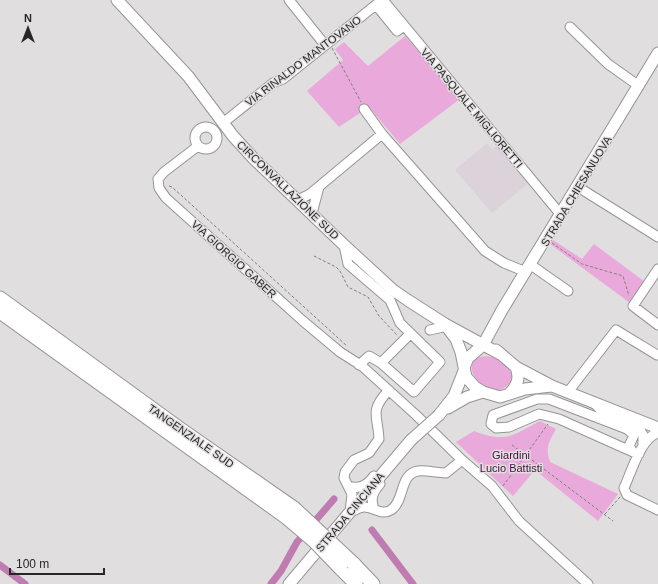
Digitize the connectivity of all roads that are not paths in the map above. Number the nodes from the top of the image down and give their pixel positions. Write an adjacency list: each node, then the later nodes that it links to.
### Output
1 (117, 0): 9 (main road, CIRCONVALLAZIONE SUD)
2 (289, 0): 5 (street)
3 (380, 2): 5 (street, VIA RINALDO MANTOVANO); 16 (street, VIA PASQUALE MIGLIORETTI)
4 (570, 27): 7 (street)
5 (328, 46): 9 (street, VIA RINALDO MANTOVANO)
6 (658, 53): 7 (main road, STRADA CHIESANUOVA)
7 (639, 86): 13 (main road, STRADA CHIESANUOVA)
8 (364, 109): 10 (street)
9 (223, 123): 14 (main road, CIRCONVALLAZIONE SUD)
10 (382, 134): 12 (street); 19 (street)
11 (198, 146): 35 (street, VIA GIORGIO GABER)
12 (319, 187): 14 (street); 15 (street)
13 (578, 187): 16 (main road, STRADA CHIESANUOVA); 17 (street)
14 (298, 200): 15 (main road, CIRCONVALLAZIONE SUD)
15 (312, 213): 18 (main road, CIRCONVALLAZIONE SUD)
16 (561, 215): 19 (main road, STRADA CHIESANUOVA)
17 (658, 236)
18 (344, 245): 25 (main road, CIRCONVALLAZIONE SUD); 29 (street)
19 (528, 269): 22 (street); 27 (main road, STRADA CHIESANUOVA)
20 (658, 269): 26 (street)
21 (0, 291): 30 (highway)
22 (568, 291)
23 (0, 298): 30 (highway, TANGENZIALE SUD)
24 (0, 312): 64 (highway, TANGENZIALE SUD)
25 (446, 325): 28 (street); 31 (main road, CIRCONVALLAZIONE SUD); 37 (main road, CIRCONVALLAZIONE SUD)
26 (658, 325)
27 (493, 329): 31 (main road); 32 (main road, CIRCONVALLAZIONE SUD)
28 (430, 330)
29 (406, 334): 34 (street); 34 (street)
30 (66, 346): 64 (highway, TANGENZIALE SUD)
31 (483, 346): 32 (main road); 37 (main road)
32 (500, 354): 36 (main road, CIRCONVALLAZIONE SUD)
33 (657, 355): 41 (street)
34 (380, 363): 35 (street)
35 (359, 365): 39 (street, VIA GIORGIO GABER)
36 (516, 367): 38 (main road, CIRCONVALLAZIONE SUD); 42 (main road)
37 (465, 368): 40 (main road, CIRCONVALLAZIONE SUD); 46 (main road)
38 (552, 386): 41 (main road, CIRCONVALLAZIONE SUD); 42 (main road, CIRCONVALLAZIONE SUD)
39 (388, 391): 58 (street, VIA GIORGIO GABER); 60 (street)
40 (483, 392): 42 (main road, CIRCONVALLAZIONE SUD); 46 (main road)
41 (568, 392): 43 (main road, CIRCONVALLAZIONE SUD)
42 (509, 394)
43 (595, 404): 51 (main road, CIRCONVALLAZIONE SUD); 57 (street)
44 (565, 405): 45 (street); 48 (street); 48 (street)
45 (579, 410): 47 (street); 50 (street)
46 (439, 415): 59 (main road, STRADA CINCIANA, bridge)
47 (594, 416): 49 (street); 53 (street)
48 (559, 419): 50 (street)
49 (607, 422): 52 (street); 55 (street)
50 (572, 425): 53 (street)
51 (654, 426): 57 (street)
52 (621, 427): 56 (street); 57 (street)
53 (586, 431): 55 (street)
54 (658, 433): 57 (street)
55 (600, 437): 56 (street)
56 (614, 443): 57 (street)
57 (641, 447): 62 (street)
58 (462, 460): 61 (street); 69 (street, VIA GIORGIO GABER)
59 (389, 466): 60 (street); 61 (street); 63 (main road, STRADA CINCIANA)
60 (348, 486): 63 (street)
61 (374, 509): 63 (street)
62 (658, 510)
63 (350, 512): 66 (main road, STRADA CINCIANA)
64 (290, 513): 65 (highway, TANGENZIALE SUD, bridge)
65 (347, 566): 67 (highway, TANGENZIALE SUD); 68 (highway, TANGENZIALE SUD)
66 (289, 584)
67 (356, 584)
68 (373, 584)
69 (588, 584)

